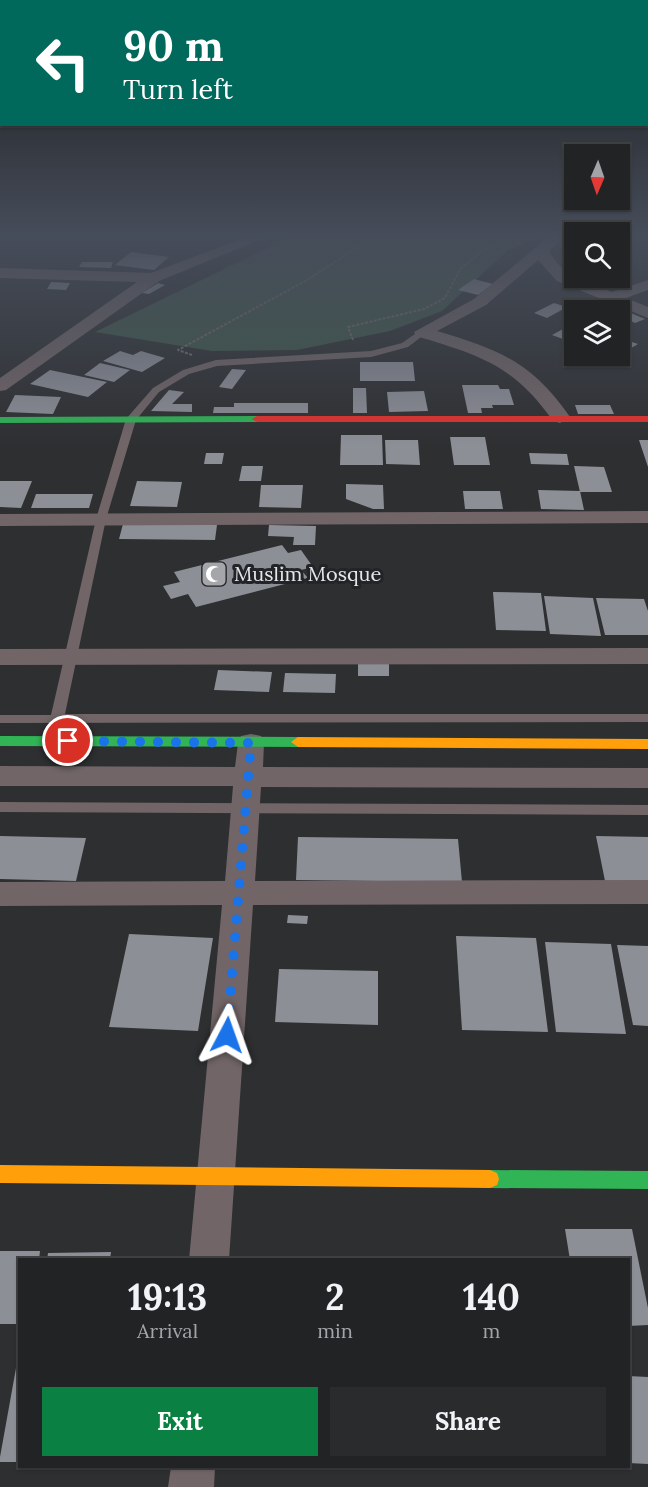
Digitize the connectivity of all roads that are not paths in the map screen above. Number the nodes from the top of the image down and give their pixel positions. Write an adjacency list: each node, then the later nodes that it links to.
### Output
1 (111, 307): 4 (street)
2 (470, 307): 3 (street)
3 (422, 332): 5 (street); 6 (lane)
4 (0, 386)
5 (560, 417): 6 (street); 7 (street)
6 (131, 419): 8 (street); 10 (lane)
7 (648, 419)
8 (0, 420)
9 (648, 517): 10 (street)
10 (101, 519): 11 (street); 14 (lane)
11 (0, 520)
12 (648, 656): 14 (street)
13 (0, 657): 14 (street)
14 (70, 657): 17 (lane)
15 (648, 718): 17 (lane)
16 (0, 719): 17 (lane)
17 (57, 719)
18 (0, 741): 20 (street)
19 (648, 744): 20 (street)
20 (250, 759): 21 (street); 22 (street); 24 (street)
21 (0, 776)
22 (648, 778)
23 (0, 807): 24 (lane)
24 (245, 810): 25 (lane); 28 (street)
25 (648, 810)
26 (648, 892): 28 (street)
27 (0, 894): 28 (street)
28 (238, 895): 30 (street)
29 (0, 1174): 30 (street)
30 (216, 1176): 31 (street); 32 (street)
31 (648, 1180)
32 (209, 1258)
33 (193, 1468): 34 (street)
34 (191, 1487)

